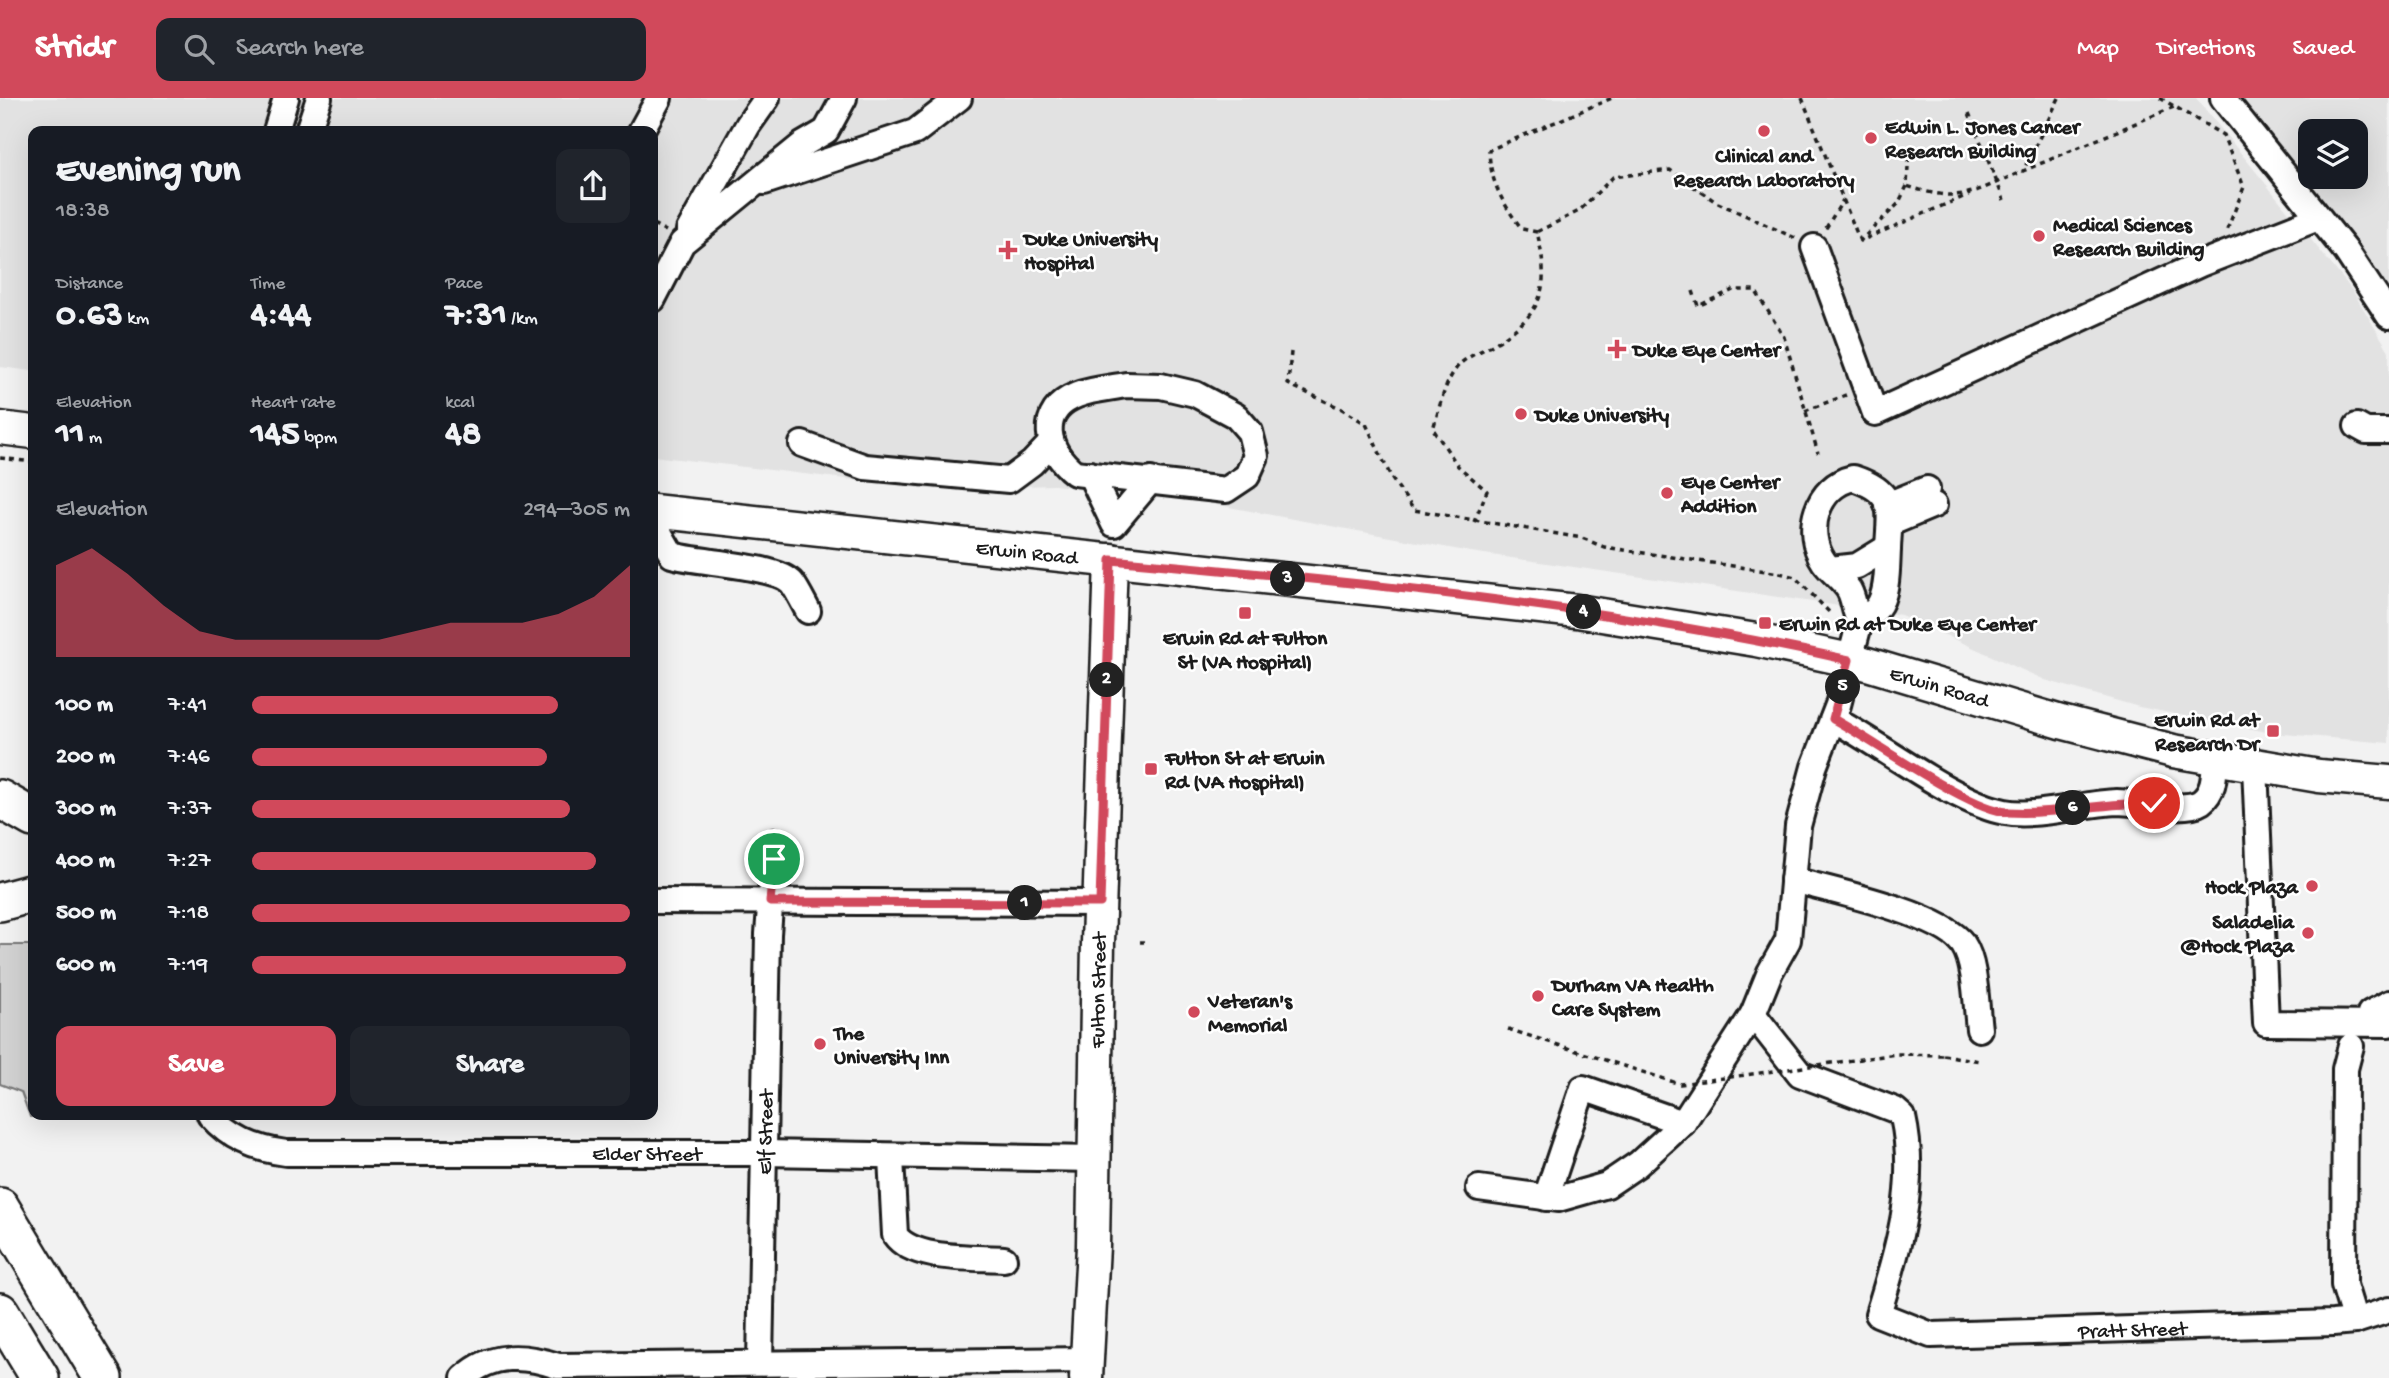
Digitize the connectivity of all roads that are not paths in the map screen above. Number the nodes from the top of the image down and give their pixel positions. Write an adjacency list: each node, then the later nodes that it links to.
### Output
1 (286, 98): 8 (street)
2 (318, 98): 9 (street)
3 (659, 98): 10 (street)
4 (767, 98): 13 (street)
5 (844, 98): 11 (street)
6 (959, 98): 11 (street)
7 (2223, 98): 12 (street)
8 (278, 126)
9 (310, 126)
10 (644, 126)
11 (750, 187): 13 (street)
12 (2318, 218): 14 (street); 16 (street)
13 (673, 236): 15 (street)
14 (1814, 247)
15 (658, 283)
16 (2389, 316)
17 (2357, 426): 19 (street)
18 (0, 428): 20 (main road)
19 (2389, 430)
20 (28, 431)
21 (802, 444): 22 (street)
22 (1050, 444): 23 (street); 24 (street)
23 (1090, 474): 24 (street); 27 (street)
24 (1151, 480): 27 (street)
25 (1930, 497): 28 (street)
26 (658, 512): 30 (main road, Erwin Road)
27 (1114, 524): 30 (street)
28 (1889, 525): 31 (street); 31 (street); 33 (street)
29 (658, 531): 32 (street)
30 (1111, 560): 34 (main road, Erwin Road); 49 (main road, Fulton Street)
31 (1831, 569): 33 (street)
32 (808, 611)
33 (1860, 621): 34 (street)
34 (1849, 660): 35 (street); 36 (main road, Erwin Road)
35 (1833, 719): 36 (street); 44 (street)
36 (2215, 759): 37 (main road, Erwin Road)
37 (2255, 766): 38 (main road, Erwin Road); 53 (street)
38 (2389, 782)
39 (0, 793): 41 (highway)
40 (0, 799): 42 (highway)
41 (28, 800)
42 (28, 815)
43 (775, 842): 48 (street, Elf Street)
44 (1793, 880): 52 (street); 54 (street)
45 (28, 894): 47 (highway)
46 (658, 901): 48 (street)
47 (0, 902)
48 (770, 902): 49 (street); 58 (street, Elf Street)
49 (1100, 903): 60 (main road, Fulton Street)
50 (0, 908): 51 (highway)
51 (28, 910)
52 (1753, 1014): 57 (street); 68 (street, Pratt Street)
53 (2383, 1014)
54 (1979, 1029)
55 (2351, 1046): 68 (street)
56 (215, 1120): 58 (street, Elder Street)
57 (1683, 1124): 62 (street); 62 (street)
58 (763, 1153): 59 (street, Elder Street); 69 (street, Elf Street)
59 (891, 1157): 60 (street, Elder Street); 64 (street)
60 (1095, 1160): 70 (main road, Fulton Street)
61 (1479, 1188): 62 (street)
62 (1546, 1198)
63 (0, 1207): 66 (highway)
64 (1004, 1259)
65 (2389, 1310): 68 (street, Pratt Street)
66 (62, 1311): 74 (highway); 75 (highway)
67 (0, 1314): 72 (highway); 73 (highway)
68 (2355, 1321)
69 (760, 1363): 70 (street); 71 (street)
70 (1087, 1369)
71 (558, 1372): 76 (street)
72 (24, 1378)
73 (40, 1378)
74 (103, 1378)
75 (124, 1378)
76 (464, 1378)

